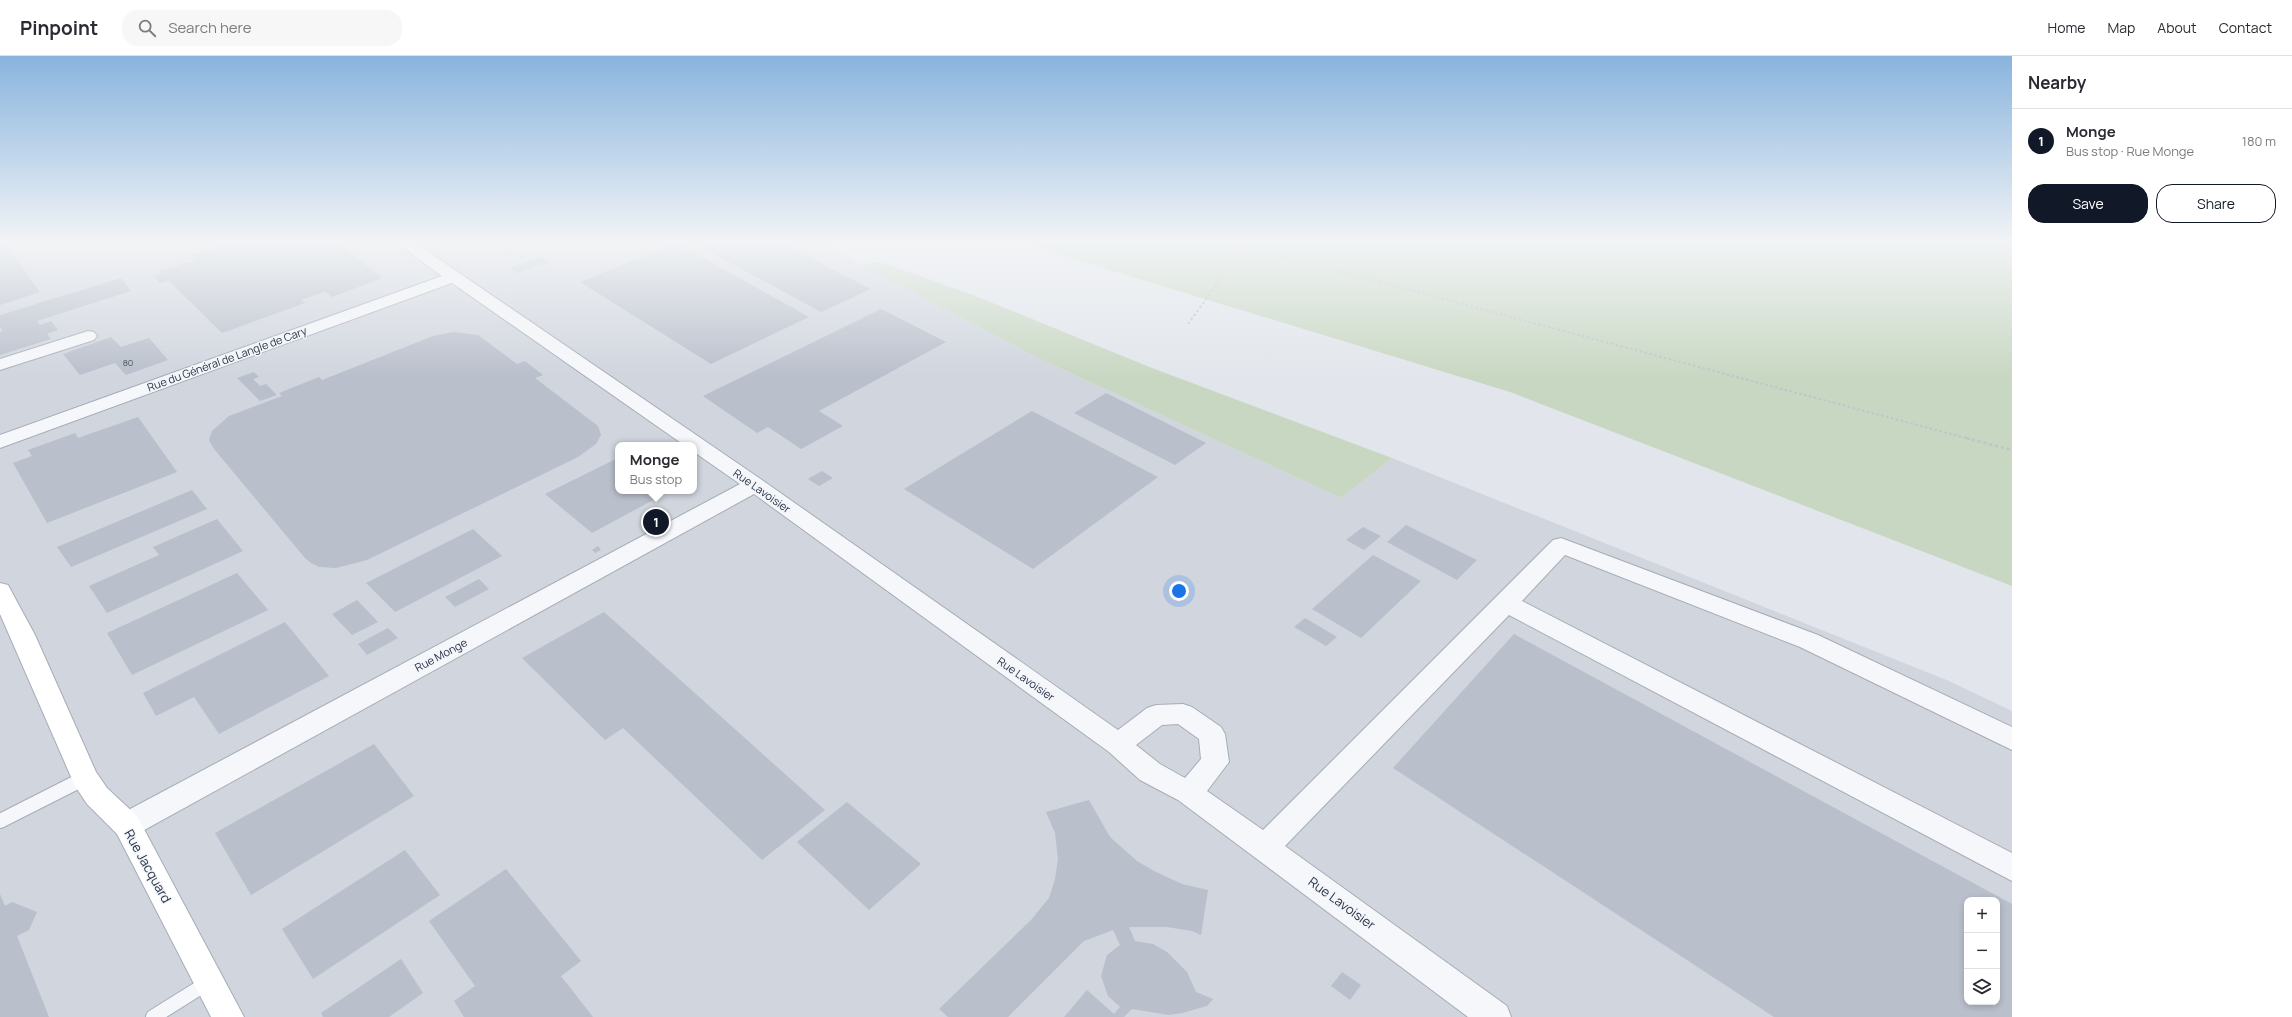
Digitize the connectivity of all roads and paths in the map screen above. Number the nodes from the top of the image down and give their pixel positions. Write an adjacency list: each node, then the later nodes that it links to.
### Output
1 (427, 287): 8 (street, Rue du Général de Langle de Cary)
2 (468, 287): 9 (street, Rue Lavoisier)
3 (1216, 287): 5 (path)
4 (1396, 287): 11 (path)
5 (1188, 324)
6 (88, 336): 7 (street)
7 (0, 366)
8 (0, 442)
9 (693, 442)
10 (697, 445): 12 (street, Rue Lavoisier)
11 (2012, 450)
12 (755, 485): 16 (street, Rue Lavoisier); 20 (street, Rue Monge)
13 (0, 591): 17 (street, Rue Jacquard)
14 (1506, 603): 15 (street); 21 (street); 22 (street)
15 (2012, 739)
16 (1118, 744): 18 (street, Rue Lavoisier); 18 (street)
17 (85, 778): 19 (lane); 20 (street, Rue Jacquard)
18 (1188, 792): 21 (street, Rue Lavoisier)
19 (0, 821)
20 (126, 825): 23 (street, Rue Jacquard)
21 (1265, 847): 26 (street, Rue Lavoisier)
22 (2012, 868)
23 (209, 982): 24 (lane); 25 (street, Rue Jacquard)
24 (152, 1017)
25 (228, 1017)
26 (1495, 1017)

